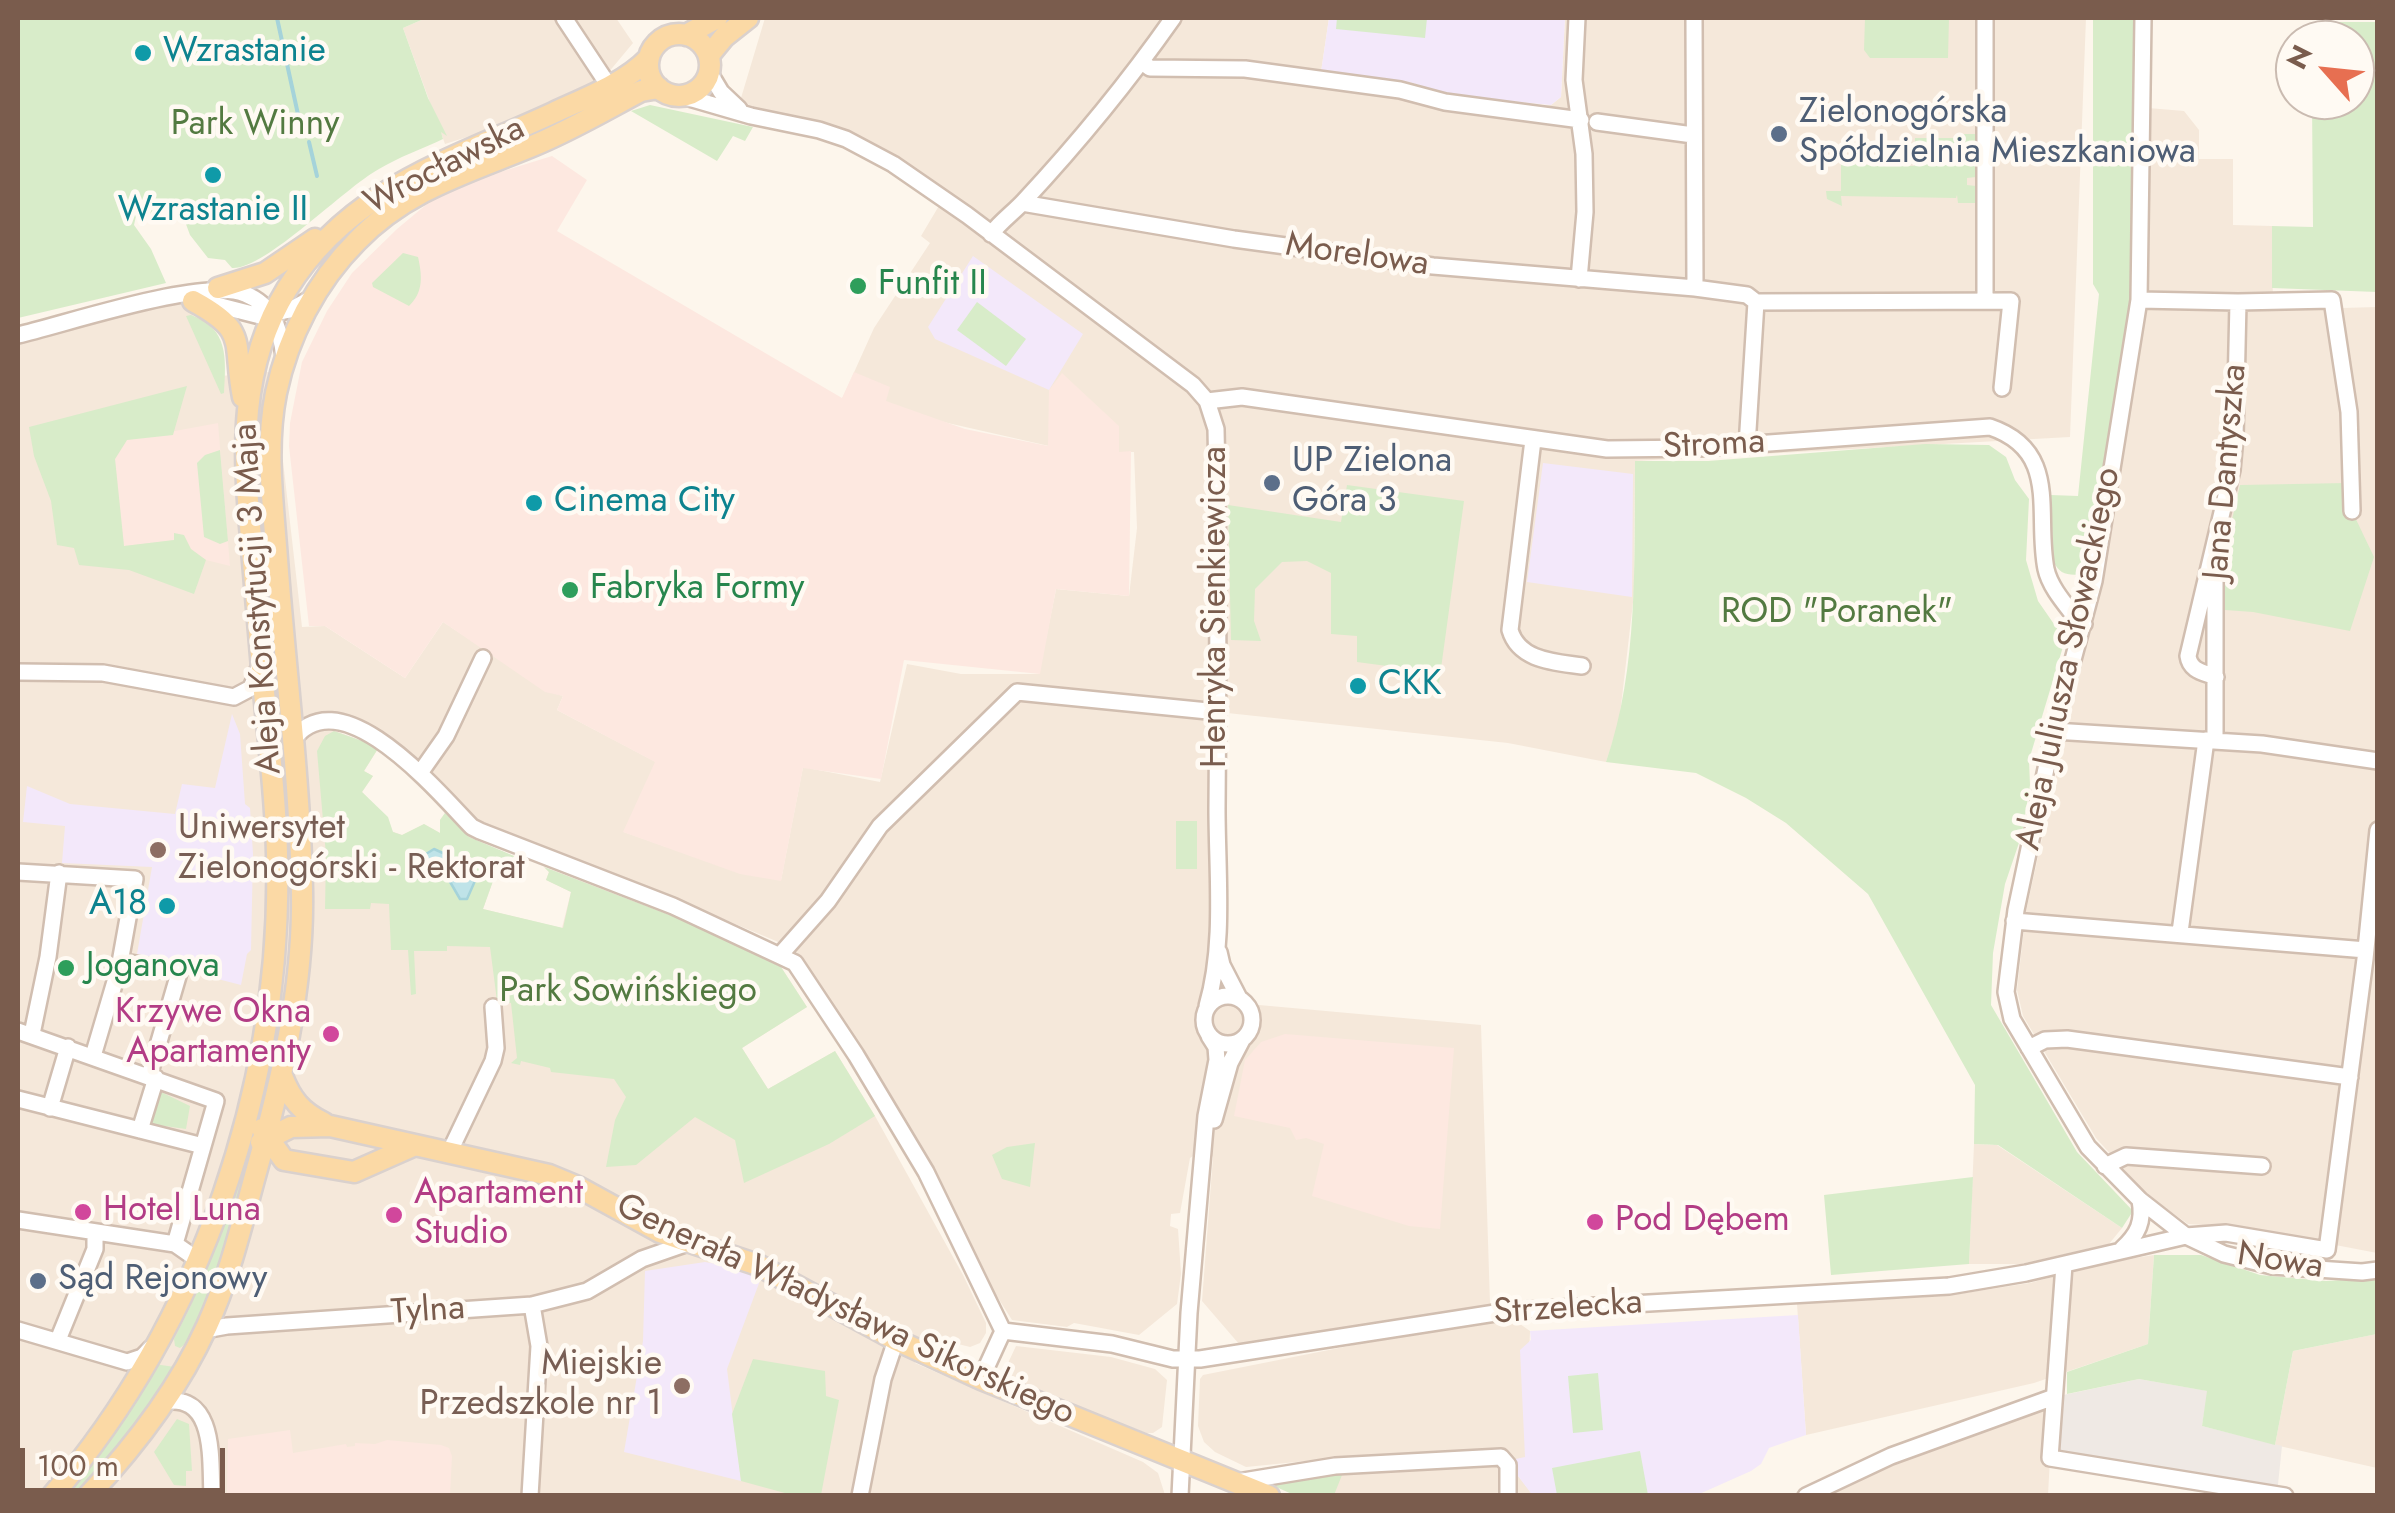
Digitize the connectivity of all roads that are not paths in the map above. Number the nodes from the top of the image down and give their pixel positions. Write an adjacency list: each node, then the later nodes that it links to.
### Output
1 (564, 18): 13 (street)
2 (716, 18): 9 (main road)
3 (748, 18): 12 (main road)
4 (1173, 18): 11 (street)
5 (1577, 18): 17 (street)
6 (1694, 18): 18 (street)
7 (1985, 18): 27 (street)
8 (2144, 18): 28 (street, Aleja Juliusza Słowackiego)
9 (686, 35): 10 (main road); 12 (main road)
10 (649, 58): 13 (main road, Wrocławska); 14 (main road)
11 (1142, 62): 17 (street); 19 (street)
12 (710, 63): 15 (main road); 16 (street)
13 (608, 86): 20 (main road, Wrocławska)
14 (659, 88): 15 (main road); 26 (main road, Wrocławska)
15 (682, 96): 16 (street, Henryka Sienkiewicza)
16 (751, 116): 21 (street, Henryka Sienkiewicza)
17 (1589, 122): 18 (street); 22 (street)
18 (1693, 135): 24 (street)
19 (1022, 204): 21 (street); 22 (street, Morelowa)
20 (346, 219): 23 (main road); 31 (main road, Wrocławska)
21 (991, 234): 36 (street, Henryka Sienkiewicza)
22 (1579, 278): 24 (street, Morelowa)
23 (218, 288): 25 (street); 31 (street)
24 (1695, 288): 29 (street, Morelowa)
25 (183, 298): 31 (street); 33 (street); 37 (main road)
26 (312, 298): 31 (street); 32 (main road, Wrocławska)
27 (1985, 300): 29 (street, Morelowa); 35 (street)
28 (2139, 300): 30 (street); 43 (street, Aleja Juliusza Słowackiego)
29 (1756, 302): 39 (street)
30 (2238, 302): 40 (street); 41 (street, Jana Dantyszka)
31 (273, 314): 34 (street); 37 (main road, Aleja Konstytucji 3 Maja)
32 (296, 332): 34 (main road, Aleja Konstytucji 3 Maja)
33 (18, 336)
34 (285, 360): 52 (main road, Aleja Konstytucji 3 Maja)
35 (2002, 388)
36 (1208, 401): 38 (street, Stroma); 50 (street, Henryka Sienkiewicza)
37 (246, 409): 46 (main road, Aleja Konstytucji 3 Maja)
38 (1533, 440): 39 (street, Stroma); 47 (street)
39 (1747, 446): 42 (street, Stroma)
40 (2352, 511)
41 (2212, 563): 49 (street, Jana Dantyszka); 49 (street)
42 (2049, 580): 43 (street); 44 (street, Stroma)
43 (2094, 580): 44 (street, Aleja Juliusza Słowackiego)
44 (2084, 624): 51 (street, Aleja Juliusza Słowackiego)
45 (483, 658): 55 (street)
46 (261, 662): 48 (street); 59 (main road, Aleja Konstytucji 3 Maja)
47 (1582, 666)
48 (18, 672)
49 (2216, 677): 53 (street, Jana Dantyszka)
50 (1218, 712): 63 (street, Henryka Sienkiewicza); 64 (street)
51 (2054, 731): 53 (street); 61 (street, Aleja Juliusza Słowackiego)
52 (293, 740): 55 (street); 60 (main road, Aleja Konstytucji 3 Maja)
53 (2211, 740): 54 (street); 62 (street, Jana Dantyszka)
54 (2378, 761)
55 (420, 773): 64 (street)
56 (2378, 830): 65 (street)
57 (18, 872): 58 (street)
58 (59, 873): 66 (street); 70 (street)
59 (276, 892): 60 (main road); 80 (main road, Aleja Konstytucji 3 Maja)
60 (302, 892): 76 (main road, Aleja Konstytucji 3 Maja)
61 (2014, 921): 62 (street); 74 (street, Aleja Juliusza Słowackiego)
62 (2180, 932): 65 (street)
63 (1217, 940): 67 (street, Henryka Sienkiewicza); 68 (street, Henryka Sienkiewicza)
64 (781, 954): 109 (street)
65 (2369, 956): 78 (street)
66 (120, 961): 75 (street); 77 (street)
67 (1240, 998): 68 (street); 72 (street)
68 (1208, 1006): 71 (street)
69 (493, 1007): 88 (street)
70 (25, 1033): 73 (street)
71 (1209, 1036): 72 (street); 87 (street)
72 (1242, 1040): 87 (street)
73 (68, 1047): 75 (street); 81 (street)
74 (2029, 1048): 78 (street); 90 (street, Aleja Juliusza Słowackiego)
75 (93, 1056): 77 (street)
76 (282, 1076): 82 (main road); 84 (main road, Aleja Konstytucji 3 Maja)
77 (152, 1077): 83 (street); 86 (street)
78 (2350, 1077): 98 (street, Strzelecka)
79 (18, 1100): 81 (street)
80 (251, 1101): 84 (main road); 92 (main road, Aleja Konstytucji 3 Maja)
81 (52, 1108): 83 (street)
82 (330, 1126): 84 (main road, Generała Władysława Sikorskiego); 85 (main road, Generała Władysława Sikorskiego)
83 (140, 1130): 86 (street)
84 (266, 1138): 89 (main road); 92 (main road, Generała Władysława Sikorskiego); 93 (main road, Aleja Konstytucji 3 Maja)
85 (416, 1144): 88 (main road, Generała Władysława Sikorskiego); 89 (main road)
86 (203, 1146): 100 (street)
87 (1204, 1148): 114 (street)
88 (450, 1151): 96 (main road, Generała Władysława Sikorskiego)
89 (284, 1160): 93 (main road)
90 (2105, 1166): 91 (street); 94 (street, Aleja Juliusza Słowackiego)
91 (2262, 1166)
92 (232, 1170): 103 (main road, Aleja Konstytucji 3 Maja)
93 (254, 1178): 108 (main road, Aleja Konstytucji 3 Maja)
94 (2140, 1200): 98 (street, Aleja Juliusza Słowackiego); 101 (street)
95 (18, 1220): 97 (street)
96 (653, 1229): 99 (main road, Generała Władysława Sikorskiego); 102 (street)
97 (95, 1234): 100 (street); 111 (street)
98 (2186, 1236): 101 (street, Strzelecka); 105 (street, Nowa)
99 (688, 1243): 102 (street, Tylna); 112 (main road, Generała Władysława Sikorskiego)
100 (175, 1244): 103 (street)
101 (2119, 1252): 104 (street, Strzelecka)
102 (642, 1259): 106 (street, Tylna)
103 (198, 1260): 110 (main road, Aleja Konstytucji 3 Maja)
104 (2064, 1265): 114 (street, Strzelecka); 116 (street)
105 (2378, 1270)
106 (532, 1306): 108 (street, Tylna); 123 (street)
107 (18, 1330): 111 (street)
108 (205, 1330): 113 (main road, Aleja Konstytucji 3 Maja)
109 (1003, 1331): 114 (street, Strzelecka); 115 (street)
110 (160, 1338): 111 (street); 113 (main road); 120 (main road, Aleja Konstytucji 3 Maja)
111 (58, 1340)
112 (896, 1340): 115 (main road, Generała Władysława Sikorskiego); 124 (street)
113 (190, 1357): 117 (main road, Aleja Konstytucji 3 Maja)
114 (1186, 1360): 118 (street)
115 (981, 1380): 118 (main road, Generała Władysława Sikorskiego)
116 (2054, 1397): 128 (street); 129 (street)
117 (163, 1402): 121 (main road, Aleja Konstytucji 3 Maja); 122 (street)
118 (1182, 1458): 119 (main road, Generała Władysława Sikorskiego); 125 (street)
119 (1237, 1482): 126 (main road, Generała Władysława Sikorskiego); 127 (street)
120 (52, 1496)
121 (88, 1496)
122 (212, 1496)
123 (530, 1496)
124 (860, 1496)
125 (1180, 1496)
126 (1268, 1496)
127 (1508, 1496)
128 (1806, 1496)
129 (2285, 1496)

